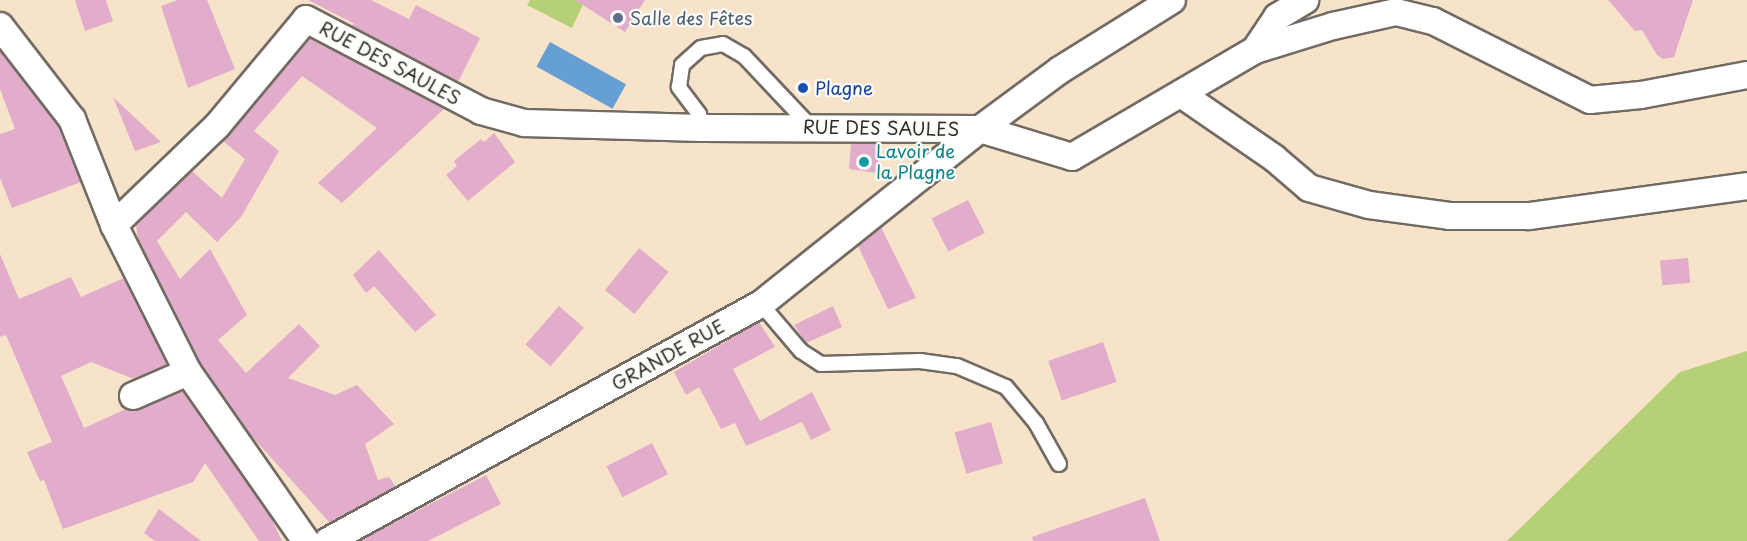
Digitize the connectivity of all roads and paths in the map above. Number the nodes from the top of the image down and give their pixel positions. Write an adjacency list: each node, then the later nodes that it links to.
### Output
1 (1173, 0): 9 (street, GRANDE RUE)
2 (1305, 0): 4 (street)
3 (0, 26): 11 (street)
4 (1255, 50): 5 (street); 6 (street, RUE DES SAULES)
5 (1747, 75)
6 (1181, 94): 9 (street, RUE DES SAULES); 10 (street)
7 (810, 126): 8 (street, RUE DES SAULES); 8 (lane); 9 (street, RUE DES SAULES)
8 (702, 128): 11 (street, RUE DES SAULES)
9 (980, 129): 12 (street, GRANDE RUE)
10 (1747, 186)
11 (114, 225): 13 (street)
12 (761, 304): 15 (lane); 17 (street, GRANDE RUE)
13 (188, 372): 14 (street); 16 (street)
14 (133, 396)
15 (1059, 464)
16 (306, 541)
17 (328, 541)

